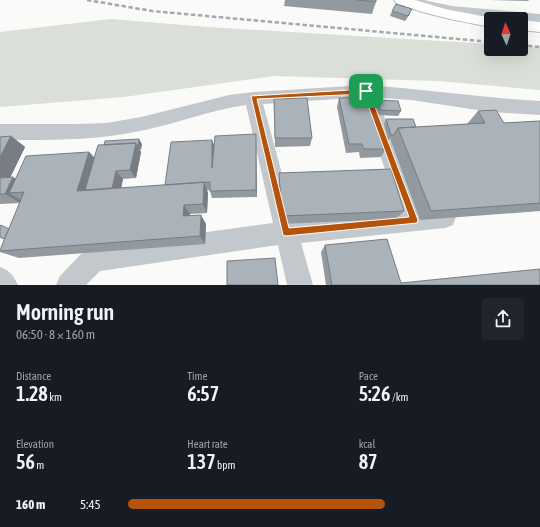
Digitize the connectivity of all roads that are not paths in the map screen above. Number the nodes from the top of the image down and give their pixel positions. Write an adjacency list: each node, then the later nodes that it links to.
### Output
1 (401, 0): 4 (main road)
2 (406, 0): 3 (street)
3 (540, 18)
4 (484, 21)
5 (528, 26): 6 (main road)
6 (540, 27)
7 (366, 91): 8 (street); 9 (street); 13 (street)
8 (253, 98): 11 (street); 14 (street)
9 (535, 108): 10 (street)
10 (540, 123)
11 (0, 132)
12 (469, 215): 13 (street)
13 (414, 220): 14 (street)
14 (286, 232): 17 (street); 18 (street)
15 (0, 279): 16 (street)
16 (5, 285)
17 (69, 285)
18 (300, 285)

